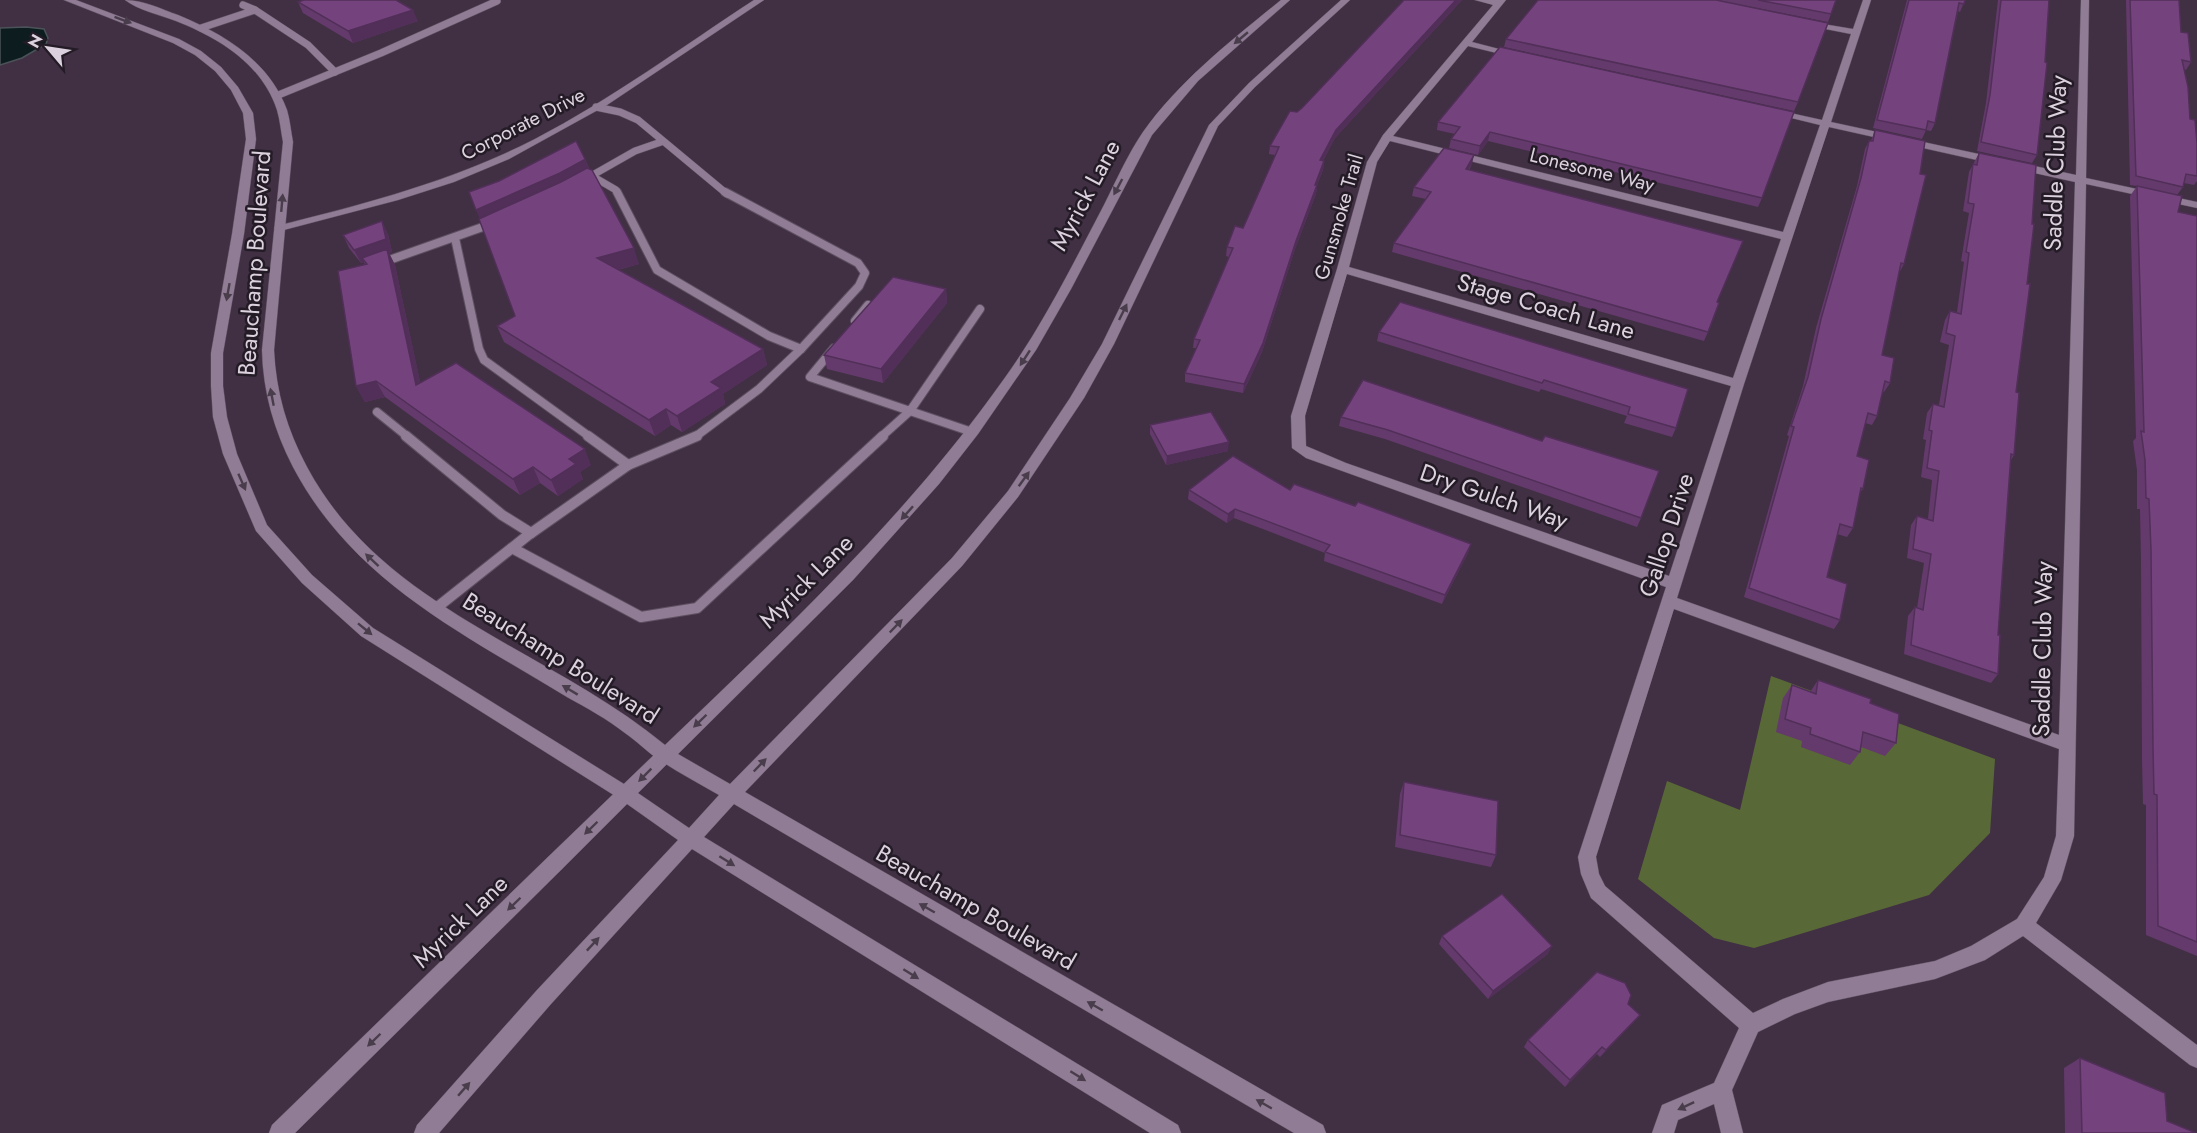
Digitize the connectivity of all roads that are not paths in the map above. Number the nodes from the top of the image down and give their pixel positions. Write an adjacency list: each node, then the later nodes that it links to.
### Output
1 (68, 0): 53 (street, Beauchamp Boulevard, one-way to 53)
2 (129, 0): 14 (street, Beauchamp Boulevard)
3 (760, 0): 20 (street, Corporate Drive)
4 (1286, 0): 43 (street, Myrick Lane, one-way to 43)
5 (1346, 0): 54 (street, one-way to 5)
6 (1479, 0): 10 (street)
7 (1867, 0): 15 (street, Gallop Drive)
8 (2085, 0): 26 (street, Saddle Club Way)
9 (497, 1): 18 (lane)
10 (1501, 2): 16 (street, Gunsmoke Trail)
11 (243, 5): 12 (lane)
12 (255, 10): 14 (lane); 18 (lane)
13 (1802, 22): 15 (street)
14 (201, 28): 19 (street, Beauchamp Boulevard)
15 (1857, 33): 22 (street, Gallop Drive)
16 (1466, 44): 17 (street); 23 (street, Gunsmoke Trail)
17 (1524, 56)
18 (335, 72): 19 (lane)
19 (276, 96): 30 (street, Beauchamp Boulevard, one-way to 19)
20 (596, 107): 24 (lane); 30 (street, Corporate Drive)
21 (1767, 110): 22 (street)
22 (1825, 123): 26 (street); 31 (street, Gallop Drive)
23 (1387, 137): 31 (street, Lonesome Way); 34 (street, Gunsmoke Trail)
24 (661, 142): 25 (lane); 39 (lane)
25 (592, 176): 27 (lane); 39 (lane)
26 (2079, 180): 28 (street); 51 (street, Saddle Club Way)
27 (573, 186)
28 (2197, 205)
29 (505, 218): 32 (lane)
30 (280, 228): 50 (street, Beauchamp Boulevard, one-way to 30)
31 (1788, 237): 40 (street, Gallop Drive)
32 (455, 238): 33 (lane); 45 (lane)
33 (373, 266)
34 (1343, 269): 40 (street, Stage Coach Lane); 44 (street, Gunsmoke Trail)
35 (868, 305): 37 (lane)
36 (980, 309): 41 (lane)
37 (846, 332)
38 (839, 341): 41 (lane)
39 (801, 349): 45 (lane)
40 (1738, 384): 48 (street, Gallop Drive)
41 (910, 411): 43 (lane); 47 (lane)
42 (377, 412): 46 (lane)
43 (972, 432): 52 (street, Myrick Lane, one-way to 52)
44 (1299, 448): 48 (street, Dry Gulch Way)
45 (628, 465): 46 (lane)
46 (531, 533): 47 (lane)
47 (512, 548): 50 (lane)
48 (1674, 584): 49 (street, Gallop Drive)
49 (1669, 601): 51 (street); 57 (street, Gallop Drive)
50 (435, 609): 52 (street, Beauchamp Boulevard, one-way to 50)
51 (2066, 745): 56 (street, Saddle Club Way)
52 (665, 755): 53 (street, Myrick Lane, one-way to 53); 54 (street, Beauchamp Boulevard)
53 (626, 794): 55 (street, Beauchamp Boulevard); 60 (street, Myrick Lane, one-way to 60)
54 (731, 795): 55 (street); 63 (street, Beauchamp Boulevard, one-way to 54)
55 (691, 838): 61 (street, one-way to 55); 62 (street, Beauchamp Boulevard, one-way to 62)
56 (2024, 925): 57 (street, Saddle Club Way); 58 (street)
57 (1751, 1025): 59 (street)
58 (2197, 1058)
59 (1721, 1090): 64 (street, one-way to 64); 65 (street)
60 (280, 1133)
61 (425, 1133)
62 (1170, 1133)
63 (1315, 1133)
64 (1663, 1133)
65 (1732, 1133)

